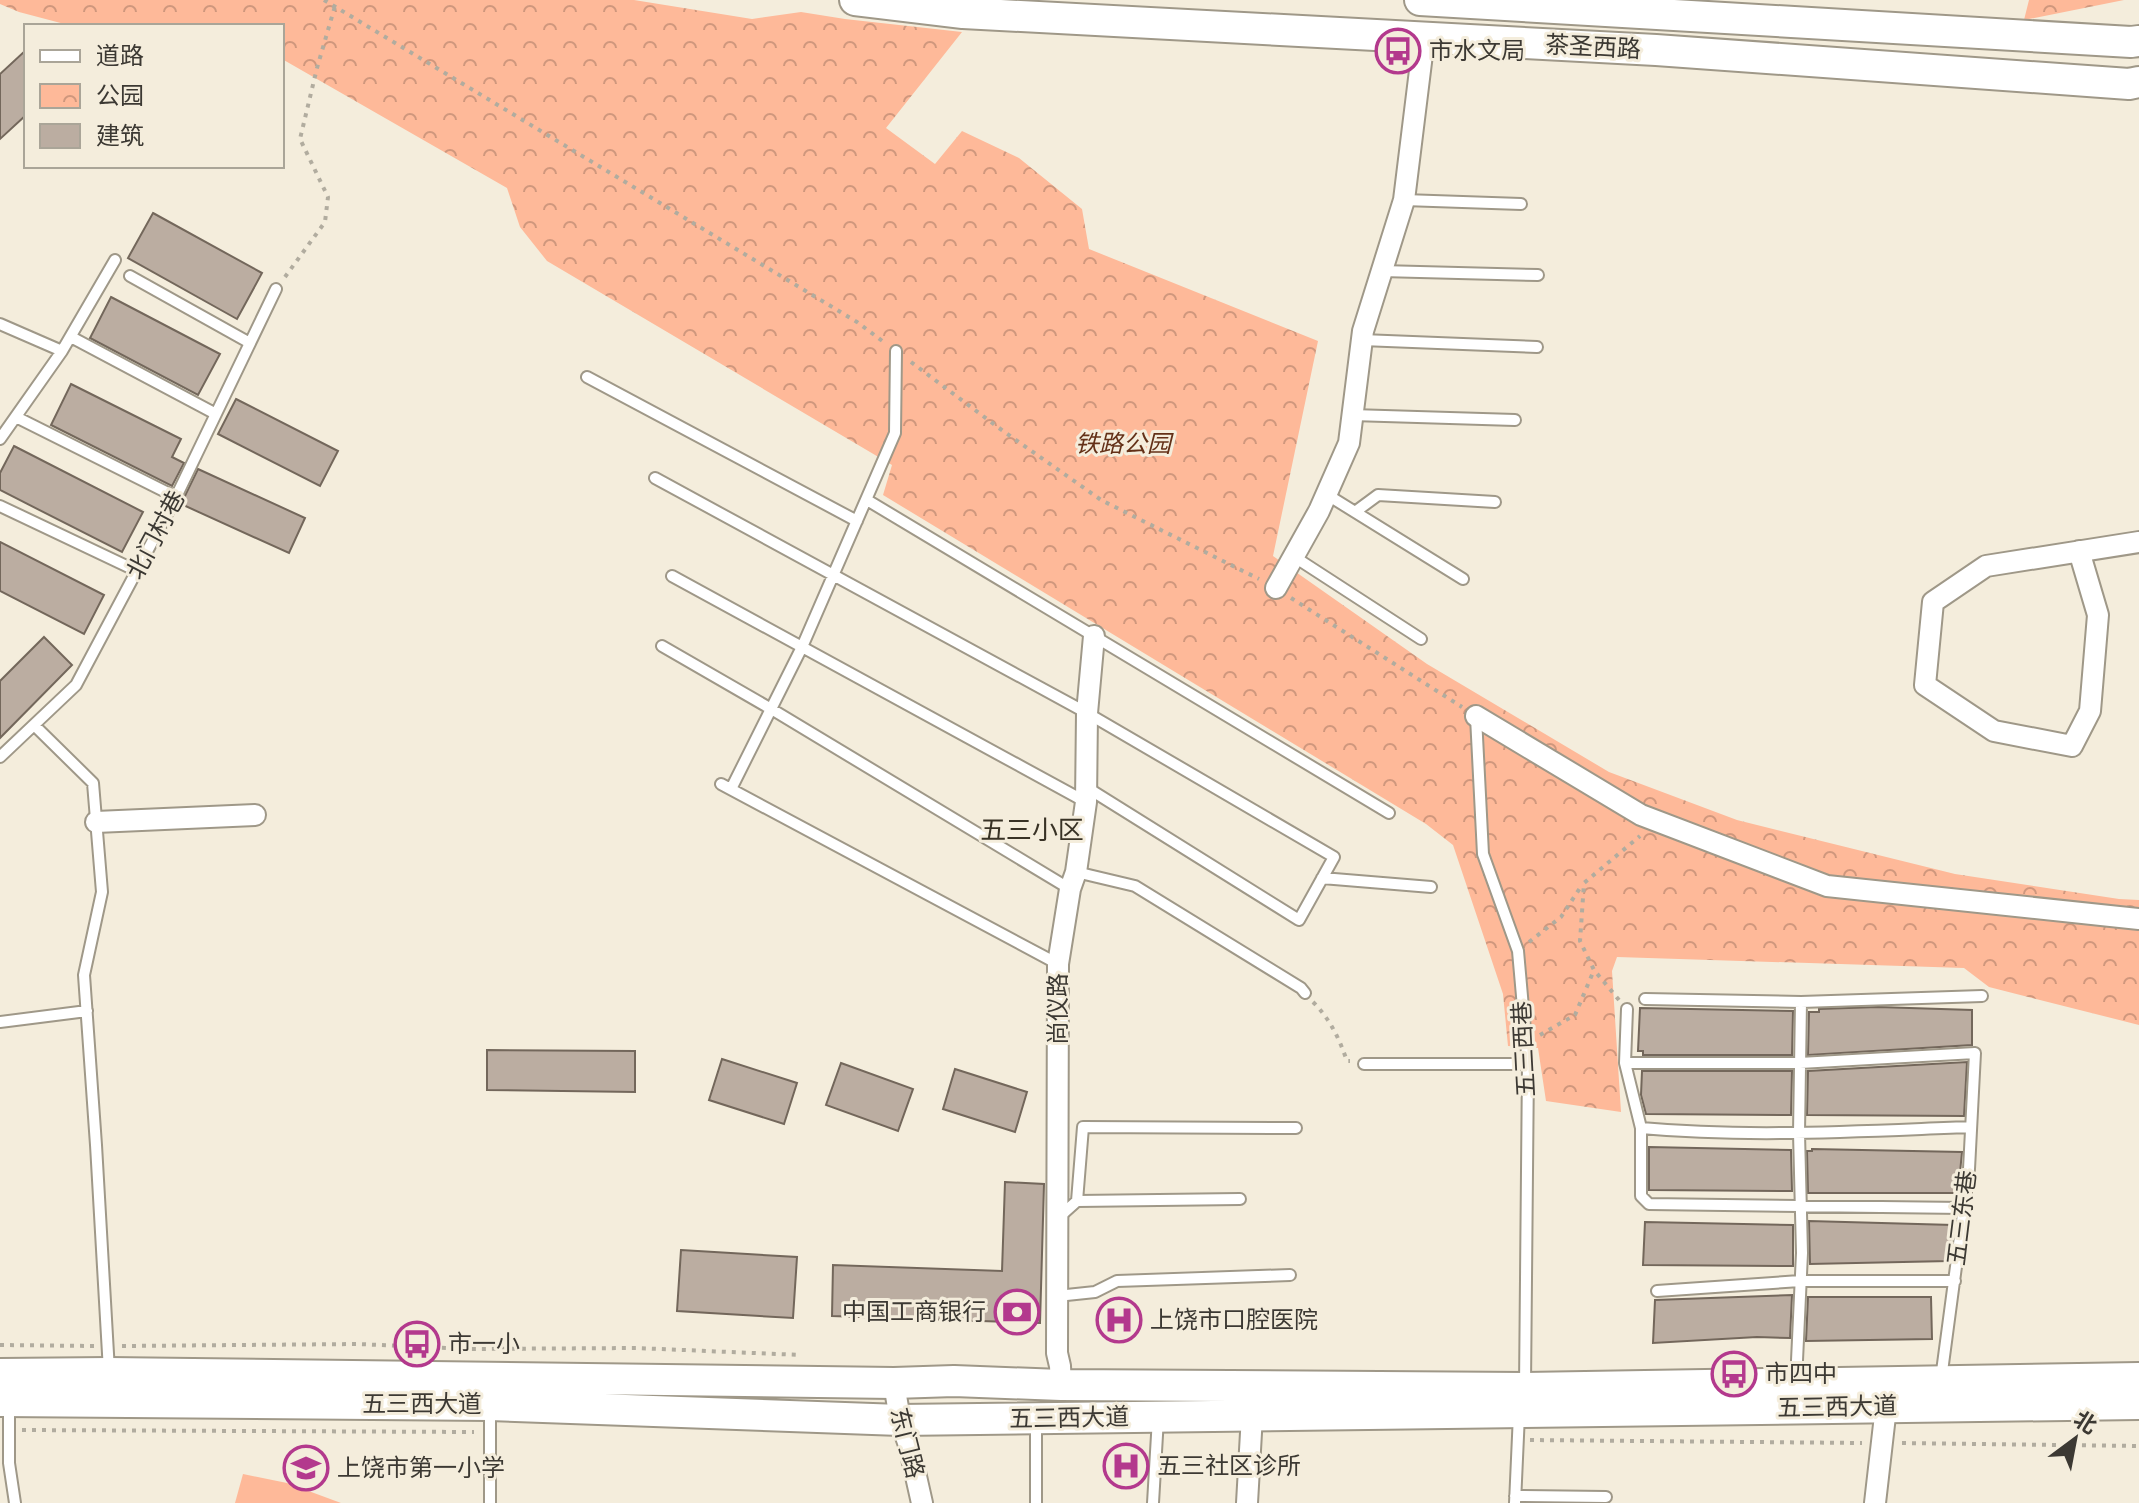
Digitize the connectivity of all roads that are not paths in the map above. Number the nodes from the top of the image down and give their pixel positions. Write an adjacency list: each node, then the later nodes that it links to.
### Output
1 (855, 0): 4 (main road, 茶圣西路)
2 (1420, 0): 3 (main road, 茶圣西路)
3 (1547, 3): 5 (main road, 茶圣西路)
4 (1424, 38): 6 (main road, 茶圣西路); 7 (street)
5 (2139, 41)
6 (2139, 82)
7 (1404, 200): 8 (lane); 10 (street)
8 (1521, 204)
9 (115, 260): 15 (lane)
10 (1381, 271): 11 (lane); 16 (street)
11 (1538, 275)
12 (130, 276): 17 (lane)
13 (276, 289): 17 (lane, 北门村巷)
14 (0, 324): 19 (lane)
15 (71, 337): 19 (lane); 22 (lane)
16 (1362, 340): 18 (lane); 23 (street)
17 (250, 343): 22 (lane, 北门村巷)
18 (1537, 347)
19 (62, 351): 24 (lane)
20 (896, 351): 30 (lane)
21 (587, 377): 34 (lane)
22 (216, 414): 29 (lane, 北门村巷)
23 (1352, 415): 25 (lane); 28 (street)
24 (16, 417): 26 (lane); 29 (lane)
25 (1515, 420)
26 (0, 439)
27 (655, 478): 39 (lane)
28 (1326, 494): 33 (lane); 37 (street)
29 (176, 497): 38 (lane, 北门村巷)
30 (867, 500): 34 (lane); 43 (lane)
31 (1495, 502): 33 (lane)
32 (0, 506): 38 (lane)
33 (1355, 512): 41 (lane)
34 (857, 521): 39 (lane)
35 (2139, 542): 36 (street)
36 (2079, 551): 36 (street)
37 (1293, 556): 42 (street); 44 (lane)
38 (137, 571): 50 (lane, 北门村巷)
39 (833, 575): 46 (lane); 48 (lane)
40 (672, 576): 46 (lane)
41 (1463, 579)
42 (1276, 588)
43 (1094, 636): 48 (street, 尚仪路); 53 (lane)
44 (1421, 639)
45 (662, 646): 47 (lane)
46 (802, 647): 47 (lane); 52 (lane)
47 (773, 710): 57 (lane); 60 (lane)
48 (1087, 713): 52 (street, 尚仪路); 56 (lane)
49 (1476, 716): 59 (street); 71 (lane, 五三西巷)
50 (34, 725): 51 (lane, 北门村巷); 55 (lane)
51 (0, 757)
52 (1086, 795): 56 (lane); 57 (street, 尚仪路)
53 (1389, 813)
54 (255, 815): 55 (street)
55 (96, 822): 66 (lane)
56 (1322, 878): 58 (lane)
57 (1073, 880): 60 (street, 尚仪路); 61 (lane)
58 (1431, 887)
59 (2139, 919)
60 (1058, 964): 80 (street, 尚仪路)
61 (1305, 993)
62 (1982, 996): 64 (lane)
63 (1645, 999): 64 (lane)
64 (1801, 1002): 69 (lane)
65 (1627, 1009): 68 (lane)
66 (87, 1011): 67 (lane); 86 (lane)
67 (0, 1022)
68 (1625, 1063): 69 (lane); 74 (lane)
69 (1800, 1063): 72 (lane, 五三东巷); 75 (lane)
70 (1364, 1064): 71 (lane)
71 (1528, 1064): 93 (lane, 五三西巷)
72 (1971, 1127): 75 (lane); 79 (lane, 五三东巷)
73 (1296, 1128): 77 (lane)
74 (1641, 1128): 75 (lane); 78 (lane)
75 (1799, 1133): 78 (lane)
76 (1240, 1199): 77 (lane)
77 (1077, 1201): 80 (lane)
78 (1800, 1207): 79 (lane); 82 (lane)
79 (1964, 1208): 83 (lane, 五三东巷)
80 (1057, 1219): 85 (street, 尚仪路)
81 (1290, 1275): 85 (lane)
82 (1800, 1281): 83 (lane); 84 (lane); 90 (lane)
83 (1955, 1281): 88 (lane, 五三东巷)
84 (1657, 1291)
85 (1057, 1296): 91 (street, 尚仪路)
86 (109, 1373): 89 (main road, 五三西大道); 92 (main road, 五三西大道)
87 (2139, 1378): 88 (main road, 五三西大道)
88 (1941, 1382): 90 (main road, 五三西大道)
89 (894, 1383): 91 (main road, 五三西大道); 100 (street, 东门路)
90 (1796, 1384): 93 (main road, 五三西大道)
91 (1061, 1385): 93 (main road, 五三西大道)
92 (3, 1392): 95 (main road, 五三西大道); 103 (lane)
93 (1522, 1400): 96 (main road, 五三西大道); 97 (main road, 五三西大道); 102 (lane, 五三西巷)
94 (2139, 1404): 96 (main road, 五三西大道)
95 (490, 1405): 100 (main road, 五三西大道); 104 (lane)
96 (1886, 1407): 109 (street)
97 (1252, 1415): 98 (main road, 五三西大道); 108 (street)
98 (1158, 1416): 99 (main road, 五三西大道); 107 (lane)
99 (1036, 1418): 100 (main road, 五三西大道); 106 (lane)
100 (900, 1420): 105 (street, 东门路)
101 (1606, 1497): 102 (lane)
102 (1515, 1500)
103 (15, 1503)
104 (490, 1503)
105 (922, 1503)
106 (1036, 1503)
107 (1153, 1503)
108 (1247, 1503)
109 (1875, 1503)

